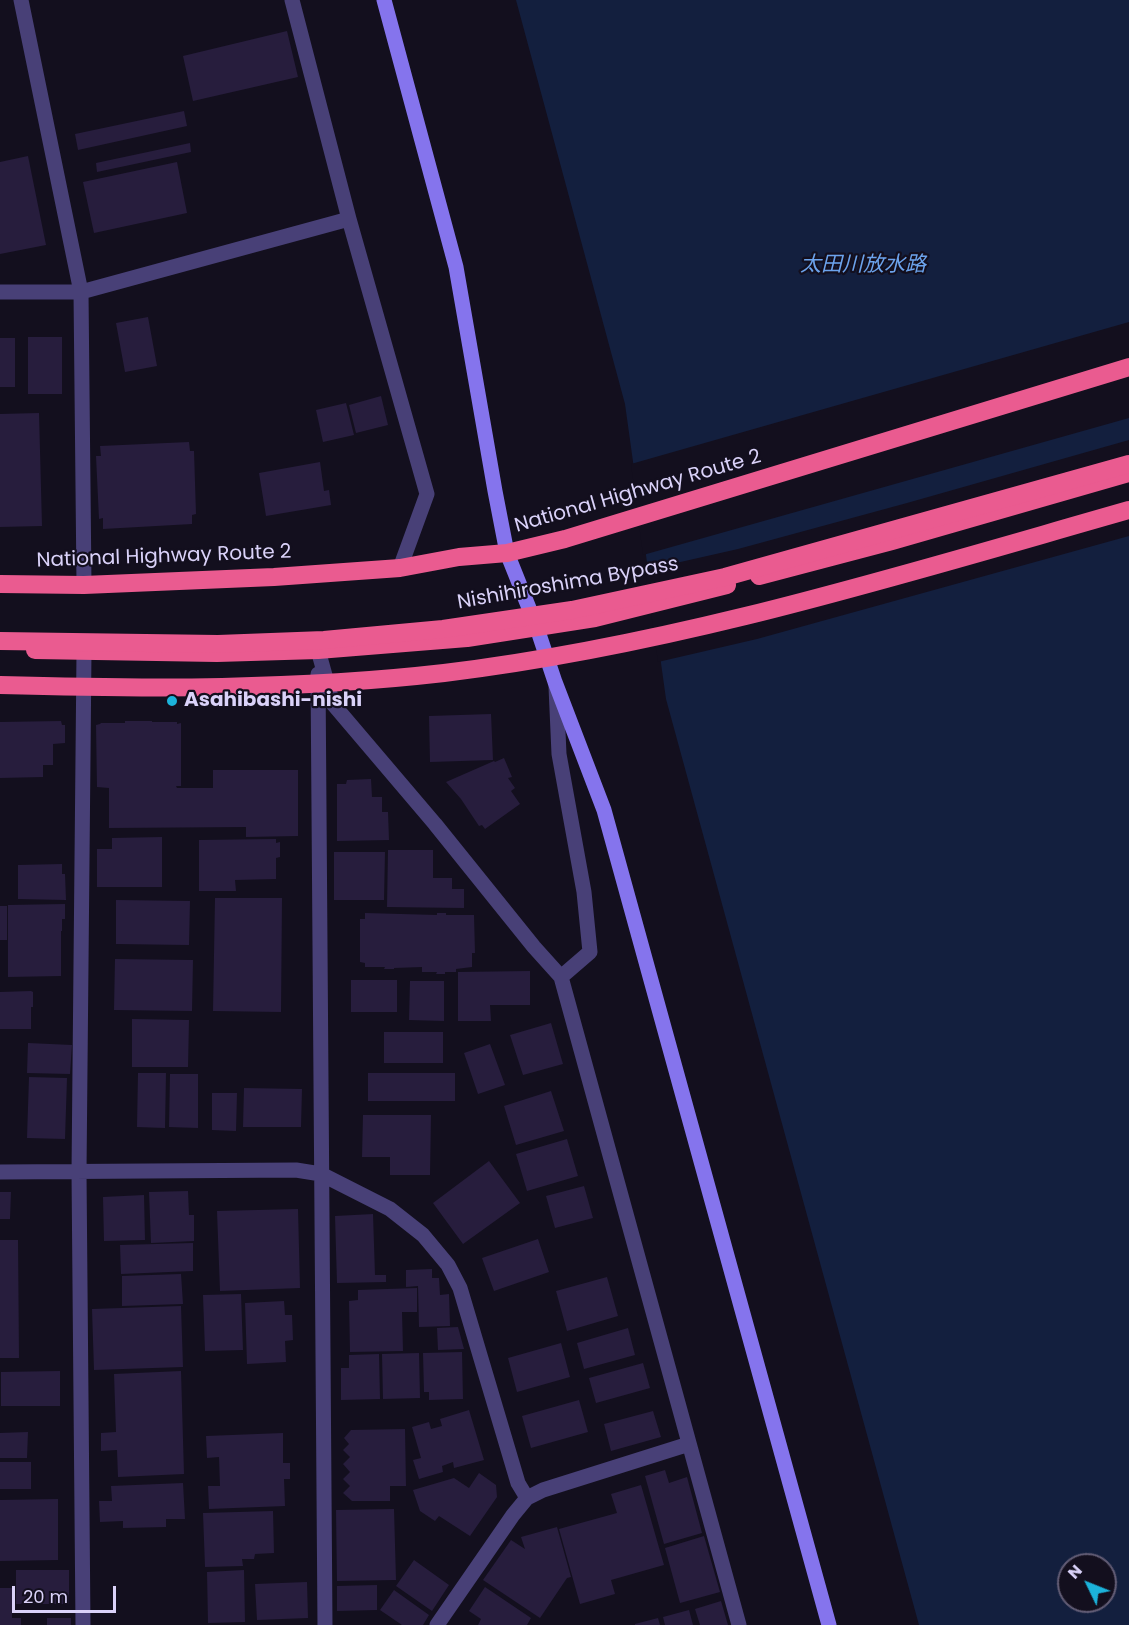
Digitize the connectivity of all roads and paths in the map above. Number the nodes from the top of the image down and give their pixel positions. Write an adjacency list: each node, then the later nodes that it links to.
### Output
1 (21, 0): 5 (street)
2 (292, 0): 4 (street)
3 (384, 0): 11 (street)
4 (350, 219): 5 (street); 12 (street)
5 (81, 291): 6 (street); 14 (street)
6 (0, 292)
7 (1129, 367): 11 (highway, National Highway Route 2)
8 (1129, 464): 16 (highway, Nishihiroshima Bypass, bridge)
9 (1129, 473): 15 (highway)
10 (1129, 510): 21 (highway, bridge)
11 (507, 553): 12 (highway, National Highway Route 2); 15 (street)
12 (400, 568): 14 (highway, National Highway Route 2)
13 (0, 584): 14 (highway, National Highway Route 2)
14 (84, 585)
15 (537, 628): 18 (highway); 20 (street)
16 (0, 641)
17 (0, 649): 19 (highway)
18 (318, 650): 19 (highway); 22 (street); 25 (street)
19 (84, 652): 24 (street)
20 (555, 682): 22 (street); 32 (street)
21 (0, 685)
22 (561, 977): 26 (street)
23 (0, 1172): 24 (street)
24 (79, 1172): 25 (street); 28 (street)
25 (321, 1174): 27 (street); 29 (street)
26 (689, 1444): 27 (street); 31 (street)
27 (527, 1498): 30 (street)
28 (83, 1625)
29 (325, 1625)
30 (437, 1625)
31 (739, 1625)
32 (829, 1625)

